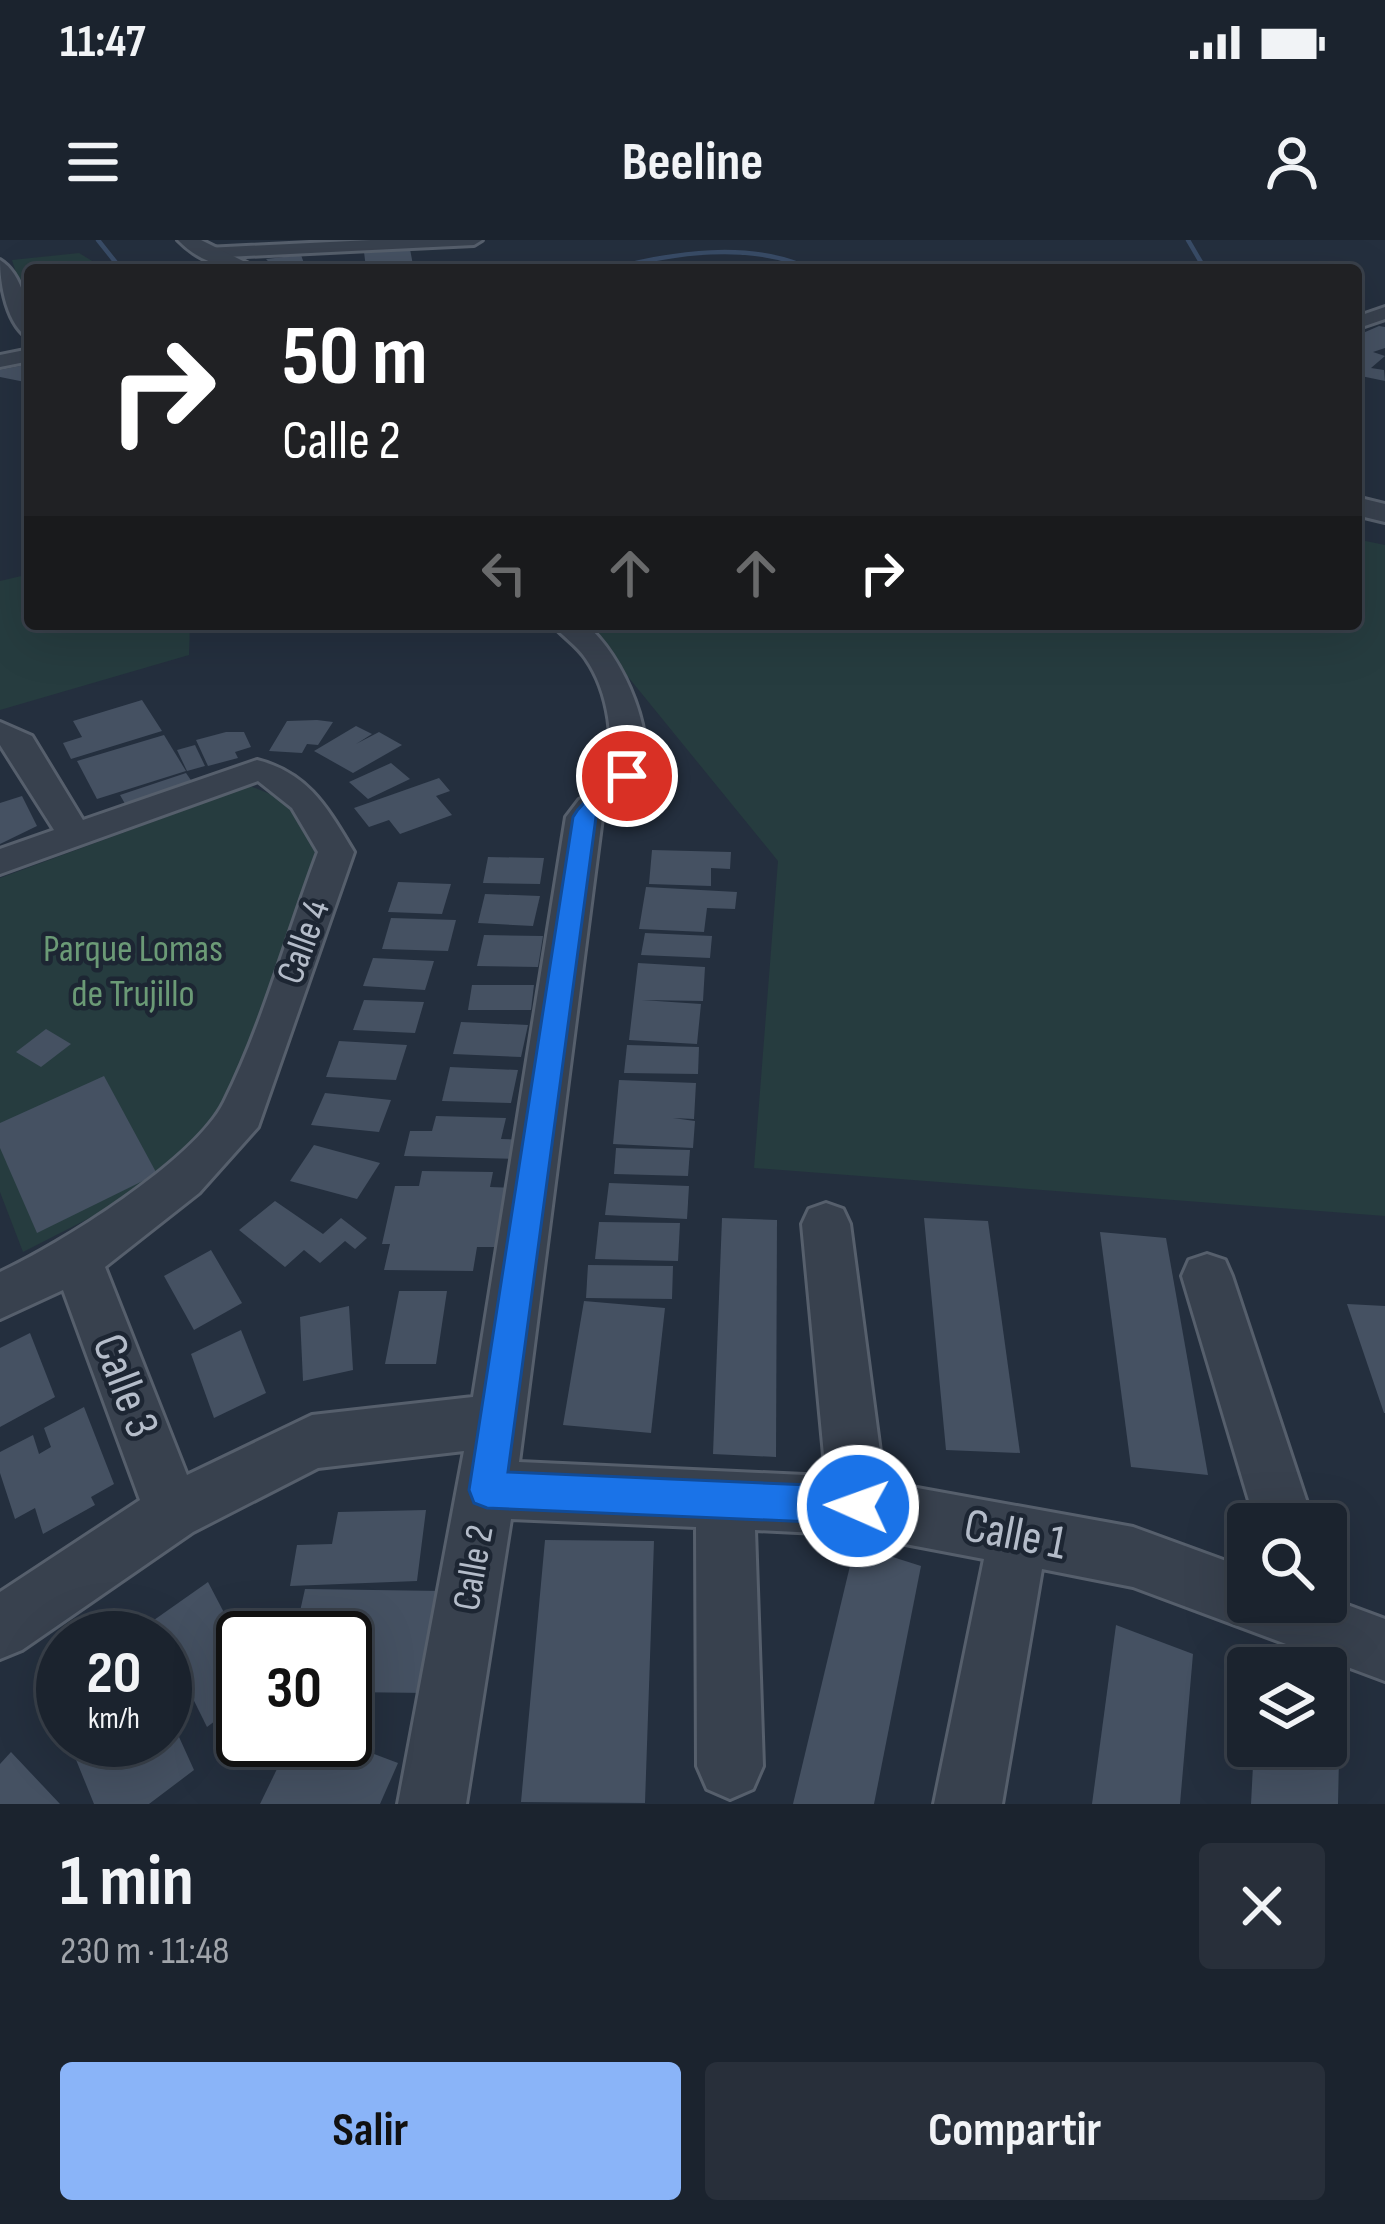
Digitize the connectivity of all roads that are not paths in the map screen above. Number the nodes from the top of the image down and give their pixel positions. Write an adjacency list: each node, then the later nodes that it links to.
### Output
1 (474, 240): 2 (street)
2 (232, 245): 3 (street)
3 (197, 247): 4 (street)
4 (236, 264)
5 (1, 273): 6 (street)
6 (9, 315)
7 (576, 630): 15 (street, Calle 2)
8 (10, 738): 9 (street)
9 (74, 834): 10 (street, Calle 4); 12 (street, Calle 4)
10 (0, 862)
11 (826, 1224): 19 (street)
12 (77, 1260): 14 (street, Calle 4); 20 (street, Calle 3)
13 (1208, 1276): 18 (street)
14 (0, 1296)
15 (498, 1421): 16 (street, Calle 2); 20 (street)
16 (487, 1490): 17 (street, Calle 1); 27 (street, Calle 2)
17 (724, 1500): 19 (street, Calle 1); 26 (street)
18 (1278, 1503)
19 (858, 1506): 21 (street, Calle 1)
20 (173, 1512): 24 (street)
21 (1018, 1535): 22 (street, Calle 1); 28 (street)
22 (1227, 1592)
23 (1332, 1623): 25 (street, Calle 1)
24 (0, 1628)
25 (1385, 1650)
26 (730, 1766)
27 (432, 1804)
28 (968, 1804)

